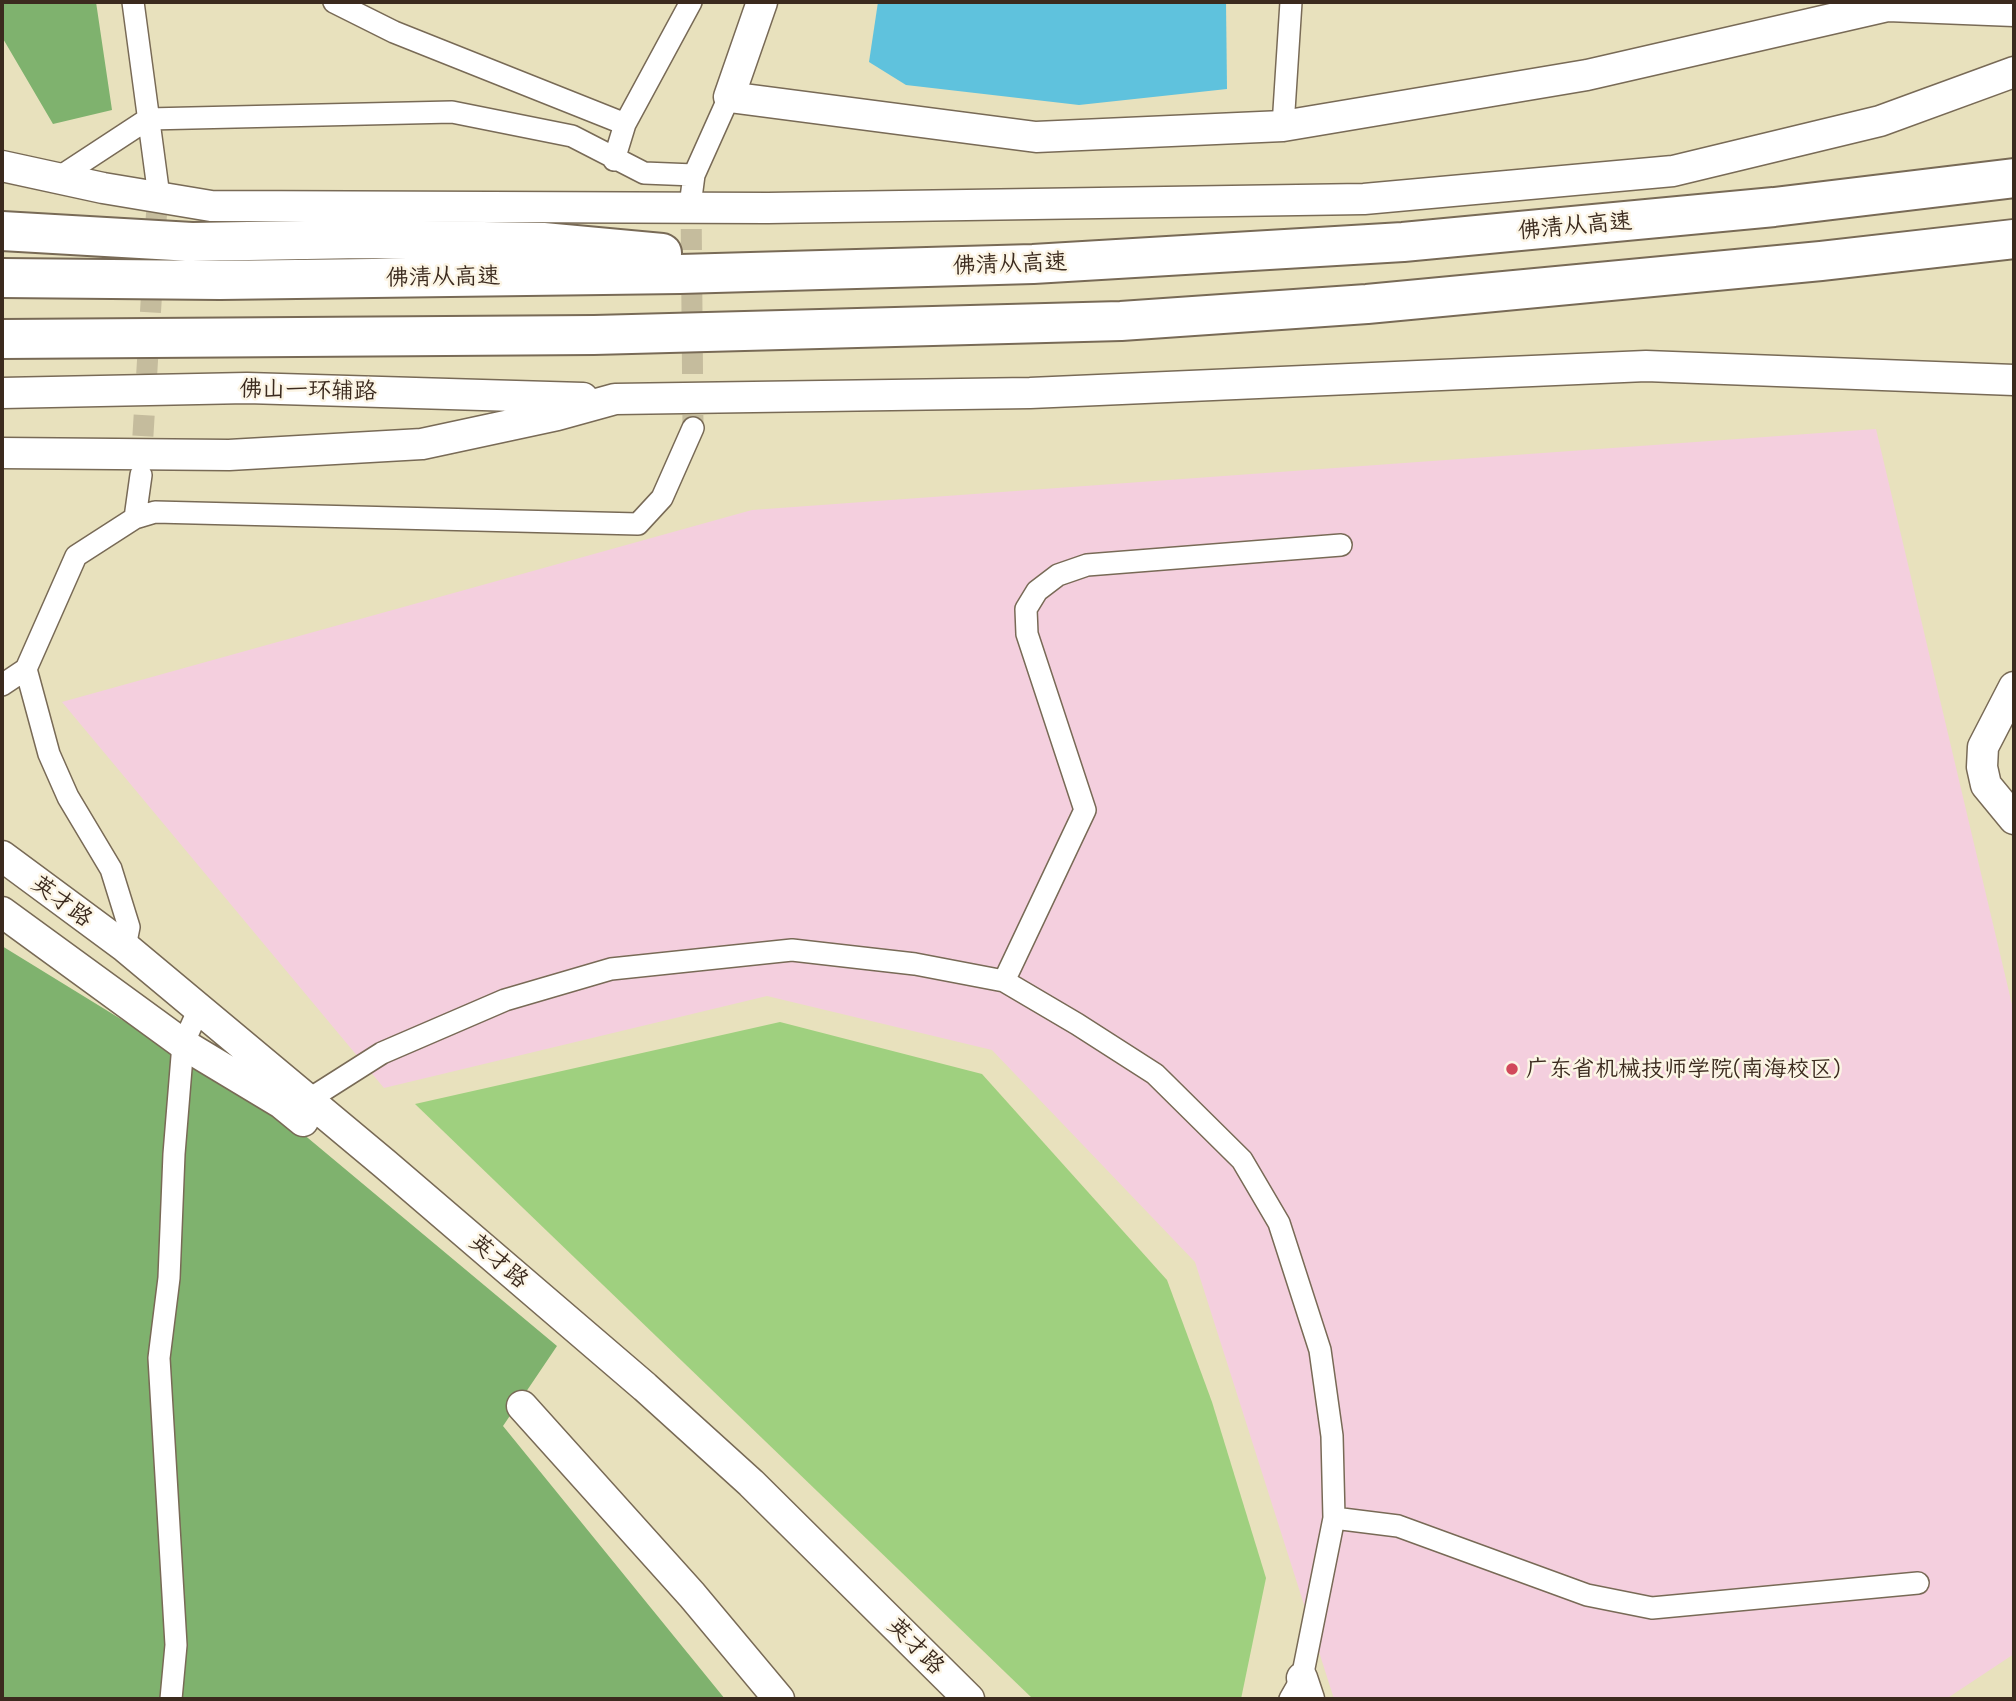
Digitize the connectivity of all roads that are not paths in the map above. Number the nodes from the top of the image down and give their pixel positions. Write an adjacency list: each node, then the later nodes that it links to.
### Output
1 (133, 2): 9 (street)
2 (334, 2): 10 (street)
3 (691, 2): 10 (street)
4 (762, 2): 8 (main road)
5 (1292, 2): 11 (street)
6 (2014, 11): 11 (main road)
7 (2014, 72): 15 (main road)
8 (729, 97): 11 (main road); 14 (street)
9 (148, 118): 12 (street); 15 (street); 17 (street)
10 (625, 124): 12 (street)
11 (1283, 126)
12 (614, 160): 14 (street)
13 (2, 166): 15 (main road)
14 (694, 175): 18 (street)
15 (58, 178)
16 (2014, 178): 21 (highway, 佛清从高速)
17 (158, 189)
18 (691, 198)
19 (2, 231): 21 (highway)
20 (2014, 239): 23 (highway)
21 (817, 270): 22 (highway, 佛清从高速)
22 (2, 278)
23 (2, 339)
24 (2014, 380): 26 (main road)
25 (2, 393): 26 (main road, 佛山一环辅路)
26 (615, 399): 28 (main road)
27 (693, 428): 30 (street)
28 (2, 453)
29 (141, 475): 30 (street)
30 (135, 518): 32 (street)
31 (1341, 545): 39 (street)
32 (26, 669): 33 (street); 38 (street)
33 (2, 685)
34 (2014, 687): 35 (main road)
35 (2014, 819)
36 (2, 856): 38 (main road, 英才路)
37 (2, 912): 41 (main road, 英才路)
38 (125, 947): 40 (main road, 英才路)
39 (1004, 981): 42 (street); 44 (street)
40 (199, 1009): 41 (street); 42 (main road, 英才路)
41 (183, 1044): 47 (street); 49 (main road, 英才路)
42 (308, 1100): 50 (main road, 英才路)
43 (522, 1406): 48 (main road)
44 (1334, 1518): 45 (street); 46 (street)
45 (1918, 1583)
46 (1300, 1692)
47 (171, 1699)
48 (779, 1699)
49 (954, 1699)
50 (969, 1699)

